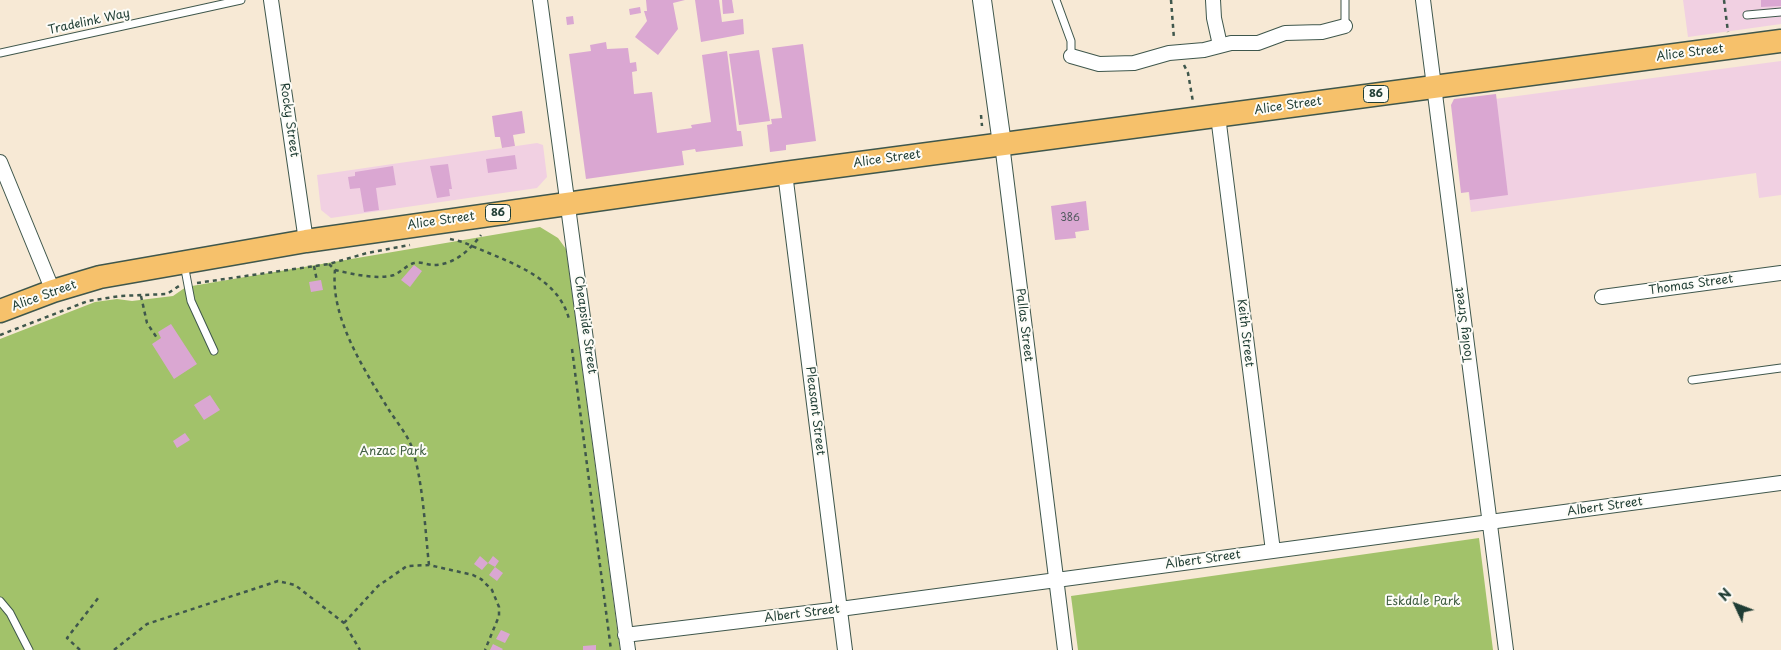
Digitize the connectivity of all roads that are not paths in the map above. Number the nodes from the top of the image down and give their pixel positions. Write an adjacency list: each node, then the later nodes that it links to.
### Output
1 (241, 0): 14 (lane, Tradelink Way)
2 (271, 0): 22 (street, Rocky Street)
3 (540, 0): 21 (street, Cheapside Street)
4 (982, 0): 18 (street, Pallas Street)
5 (1056, 0): 15 (lane)
6 (1213, 0): 13 (street)
7 (1345, 0): 11 (lane)
8 (1423, 0): 16 (street, Tooley Street)
9 (1781, 12): 10 (lane)
10 (1747, 14)
11 (1345, 26): 13 (street)
12 (1781, 41): 16 (main road, Alice Street / 86)
13 (1220, 45): 15 (street)
14 (0, 53)
15 (1071, 56)
16 (1435, 86): 17 (main road, Alice Street / 86); 32 (street, Tooley Street)
17 (1218, 116): 18 (main road, Alice Street / 86); 33 (street, Keith Street)
18 (1002, 144): 20 (main road, Alice Street / 86); 34 (street, Pallas Street)
19 (0, 162): 25 (street)
20 (785, 173): 21 (main road, Alice Street / 86); 36 (street, Pleasant Street)
21 (569, 202): 22 (main road, Alice Street / 86); 37 (street, Cheapside Street)
22 (307, 250): 23 (main road, Alice Street / 86)
23 (183, 261): 25 (main road, Alice Street / 86); 28 (lane)
24 (1781, 273): 26 (street, Thomas Street)
25 (53, 291): 27 (main road, Alice Street / 86)
26 (1602, 297)
27 (0, 311)
28 (214, 351)
29 (1781, 368): 30 (lane)
30 (1692, 380)
31 (1781, 483): 32 (street, Albert Street)
32 (1488, 523): 33 (street, Albert Street); 42 (street, Tooley Street)
33 (1273, 551): 34 (street, Albert Street)
34 (1056, 580): 36 (street, Albert Street); 41 (street, Pallas Street)
35 (0, 602): 38 (lane)
36 (840, 609): 37 (street, Albert Street); 40 (street, Pleasant Street)
37 (626, 634): 39 (street, Cheapside Street)
38 (29, 650)
39 (628, 650)
40 (845, 650)
41 (1065, 650)
42 (1506, 650)

